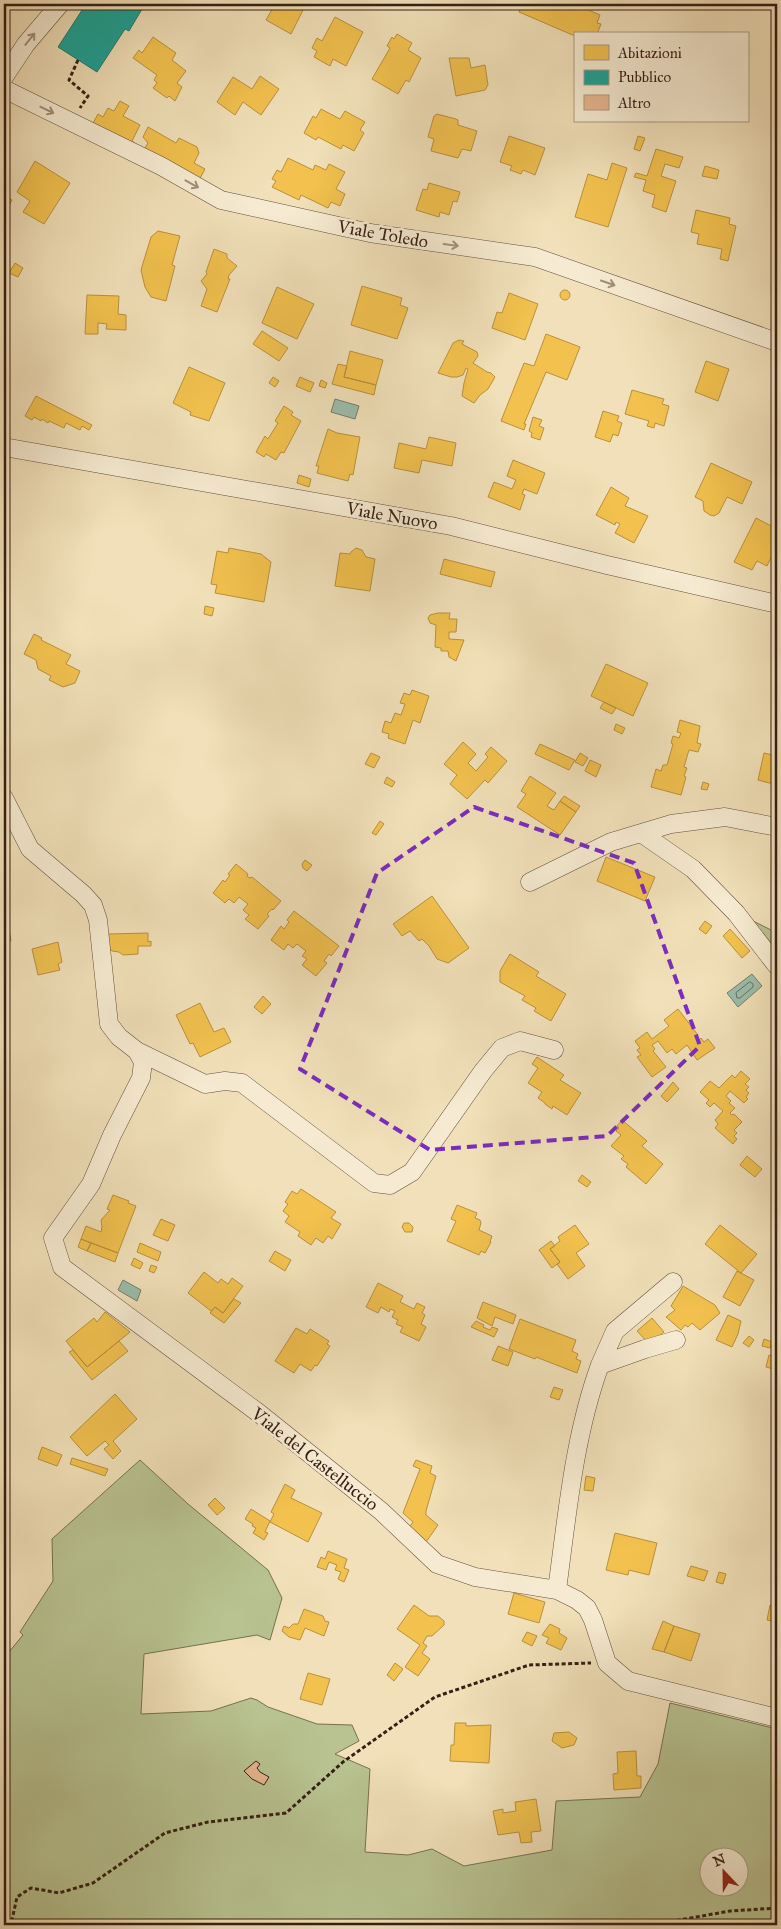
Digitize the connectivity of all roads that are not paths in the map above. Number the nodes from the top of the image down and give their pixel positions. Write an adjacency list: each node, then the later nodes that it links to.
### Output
1 (60, 4): 2 (street, one-way to 1)
2 (4, 77)
3 (4, 89): 4 (street, Viale Toledo, one-way to 4)
4 (777, 342)
5 (4, 446): 6 (street, Viale Nuovo)
6 (777, 604)
7 (4, 798): 13 (street)
8 (777, 827): 9 (street)
9 (641, 833): 10 (street); 11 (street)
10 (530, 882)
11 (777, 966)
12 (554, 1050): 13 (street)
13 (137, 1051): 17 (street, Viale del Castelluccio)
14 (673, 1282): 16 (street)
15 (676, 1340): 16 (street)
16 (600, 1365): 17 (street)
17 (557, 1590): 18 (street, Viale del Castelluccio)
18 (777, 1718)

